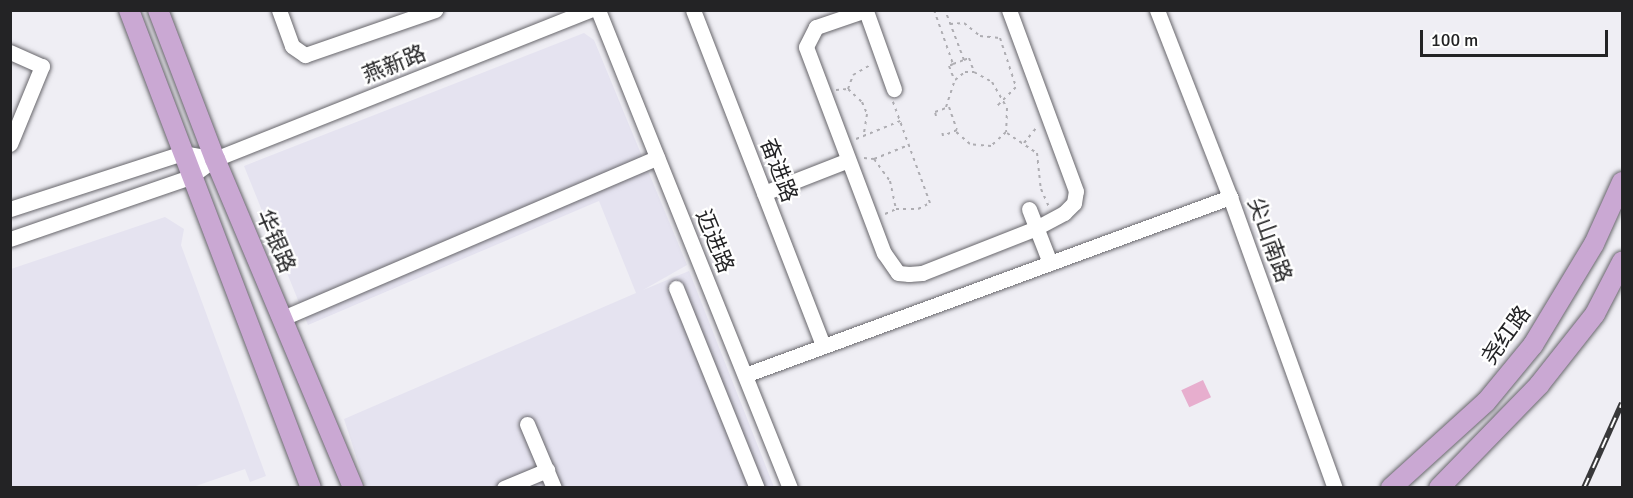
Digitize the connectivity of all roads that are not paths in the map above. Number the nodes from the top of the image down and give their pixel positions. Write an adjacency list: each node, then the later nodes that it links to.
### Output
1 (129, 10): 15 (main road)
2 (158, 10): 18 (main road, 华银路)
3 (279, 10): 11 (street)
4 (435, 10): 11 (street)
5 (589, 10): 18 (street, 燕新路)
6 (598, 10): 17 (street, 迈进路)
7 (693, 10): 21 (street, 奋进路)
8 (1009, 10): 25 (street)
9 (1157, 10): 22 (street, 尖山南路)
10 (866, 11): 13 (street); 16 (street)
11 (408, 15)
12 (10, 52): 14 (street)
13 (892, 90)
14 (10, 144)
15 (182, 153): 18 (street); 19 (main road); 23 (street)
16 (846, 154): 21 (street); 25 (street)
17 (657, 158): 30 (street); 32 (street, 迈进路)
18 (215, 159): 19 (street, 燕新路); 30 (main road, 华银路)
19 (190, 177): 26 (street, 燕新路); 35 (main road)
20 (1623, 182): 42 (main road, 尧红路)
21 (764, 193): 31 (street, 奋进路)
22 (1230, 197): 28 (street); 41 (street, 尖山南路)
23 (10, 209)
24 (1029, 209): 25 (street)
25 (1036, 228): 28 (street)
26 (10, 239)
27 (1623, 262): 43 (main road)
28 (1050, 263): 31 (street)
29 (676, 288): 39 (street)
30 (283, 318): 36 (main road, 华银路)
31 (823, 346): 32 (street)
32 (745, 375): 40 (street, 迈进路)
33 (527, 424): 34 (street)
34 (547, 470): 37 (street); 38 (street)
35 (311, 488)
36 (353, 488)
37 (504, 488)
38 (554, 488)
39 (757, 488)
40 (790, 488)
41 (1335, 488)
42 (1391, 488)
43 (1439, 488)

